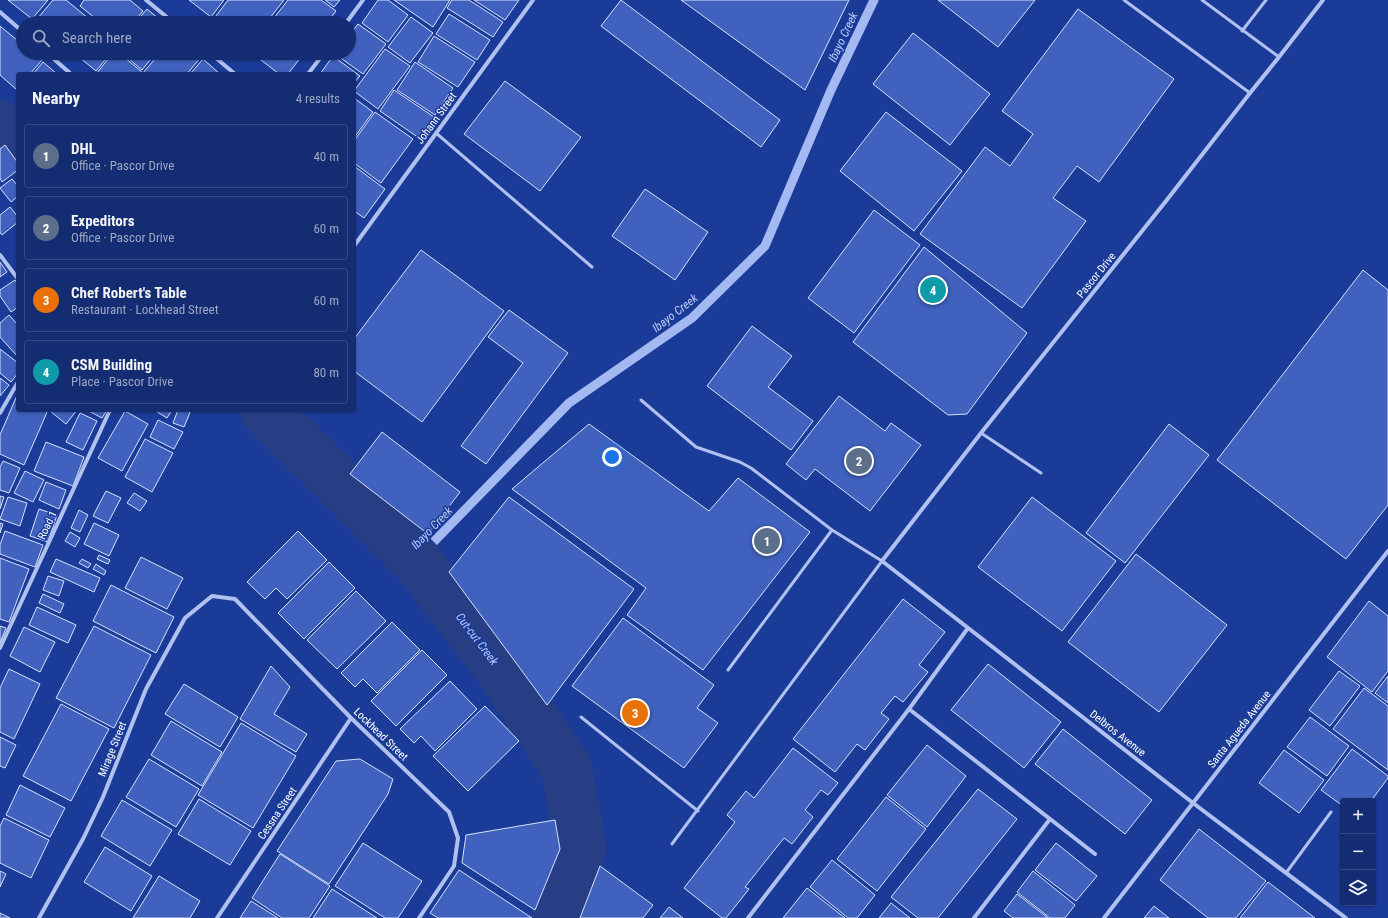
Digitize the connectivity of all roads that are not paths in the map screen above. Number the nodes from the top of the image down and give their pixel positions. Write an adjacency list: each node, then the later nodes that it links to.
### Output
1 (146, 0): 9 (street)
2 (364, 0): 10 (street)
3 (533, 0): 21 (street, Johann Street)
4 (1124, 0): 20 (lane)
5 (1202, 0): 12 (lane)
6 (1266, 0): 12 (lane)
7 (1322, 0): 13 (street, Pascor Drive)
8 (0, 12): 11 (street)
9 (165, 16)
10 (351, 16)
11 (16, 26)
12 (1242, 30): 13 (lane)
13 (1279, 58): 20 (street, Pascor Drive)
14 (55, 60): 17 (street)
15 (218, 60): 18 (street)
16 (319, 60): 19 (street)
17 (69, 72)
18 (233, 72)
19 (310, 72)
20 (1250, 93): 30 (street, Pascor Drive)
21 (436, 133): 22 (street, Johann Street); 24 (lane)
22 (356, 243)
23 (0, 255): 25 (street)
24 (592, 267)
25 (16, 276)
26 (16, 385): 29 (street)
27 (641, 400): 32 (lane)
28 (109, 412): 37 (street, Road 1)
29 (0, 413)
30 (981, 433): 31 (lane); 34 (street, Pascor Drive)
31 (1041, 473)
32 (832, 530): 34 (lane); 38 (lane)
33 (1388, 551): 42 (street, Santa Agueda Avenue)
34 (882, 561): 36 (street, Delbros Avenue); 43 (lane)
35 (212, 596): 41 (street, Lockhead Street); 49 (street, Mirage Street)
36 (968, 628): 39 (street); 42 (street, Delbros Avenue)
37 (0, 648)
38 (728, 670)
39 (910, 710): 45 (street); 52 (street)
40 (581, 717): 43 (lane)
41 (351, 718): 50 (street, Cessna Street); 51 (street, Lockhead Street)
42 (1193, 803): 48 (street, Delbros Avenue); 54 (street, Santa Agueda Avenue)
43 (698, 811): 46 (lane)
44 (1331, 812): 48 (lane)
45 (1050, 819): 47 (street); 53 (street)
46 (672, 844)
47 (1095, 854)
48 (1286, 873): 55 (street, Delbros Avenue)
49 (39, 918)
50 (217, 918)
51 (419, 918)
52 (748, 918)
53 (974, 918)
54 (1104, 918)
55 (1346, 918)

